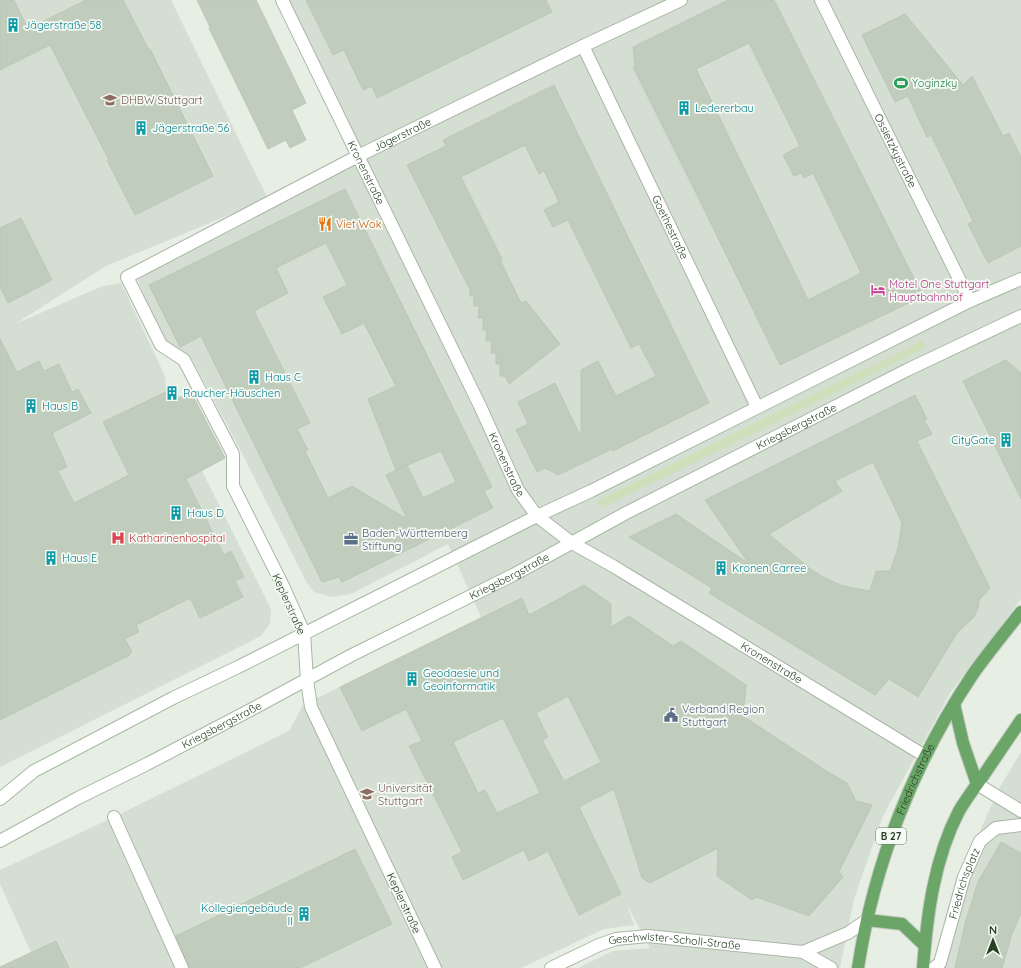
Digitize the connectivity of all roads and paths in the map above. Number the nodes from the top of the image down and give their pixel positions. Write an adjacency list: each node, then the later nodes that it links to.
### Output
1 (282, 0): 5 (street, Kronenstraße)
2 (681, 0): 4 (street, Jägerstraße)
3 (821, 0): 8 (street, Ossietzkystraße)
4 (583, 46): 5 (street, Jägerstraße); 10 (street, Goethestraße)
5 (358, 156): 6 (street, Jägerstraße); 11 (street, Kronenstraße)
6 (127, 277): 14 (street, Keplerstraße)
7 (1021, 279): 8 (street)
8 (970, 302): 10 (street)
9 (1021, 316): 12 (street, Kriegsbergstraße)
10 (757, 408): 11 (street)
11 (538, 516): 12 (street, Kronenstraße); 14 (street)
12 (572, 543): 15 (street, Kriegsbergstraße); 18 (street, Kronenstraße)
13 (1021, 612): 16 (main road, Friedrichstraße / B 27)
14 (304, 633): 15 (street, Keplerstraße); 20 (street)
15 (307, 680): 24 (street, Kriegsbergstraße); 29 (street, Keplerstraße)
16 (954, 704): 18 (main road, Friedrichstraße / B 27); 19 (main road)
17 (1021, 720): 19 (main road)
18 (925, 756): 25 (main road, Friedrichstraße / B 27)
19 (977, 784): 21 (street); 26 (main road)
20 (0, 799)
21 (1021, 811)
22 (114, 817): 28 (street)
23 (1021, 825): 34 (street, Friedrichsplatz)
24 (0, 841)
25 (867, 920): 26 (main road); 27 (street, Geschwister-Scholl-Straße); 32 (main road, Friedrichstraße / B 27)
26 (925, 946): 33 (main road)
27 (803, 952): 30 (street, Geschwister-Scholl-Straße); 31 (street, Geschwister-Scholl-Straße)
28 (182, 968)
29 (435, 968)
30 (551, 968)
31 (831, 968)
32 (858, 968)
33 (924, 968)
34 (934, 968)

